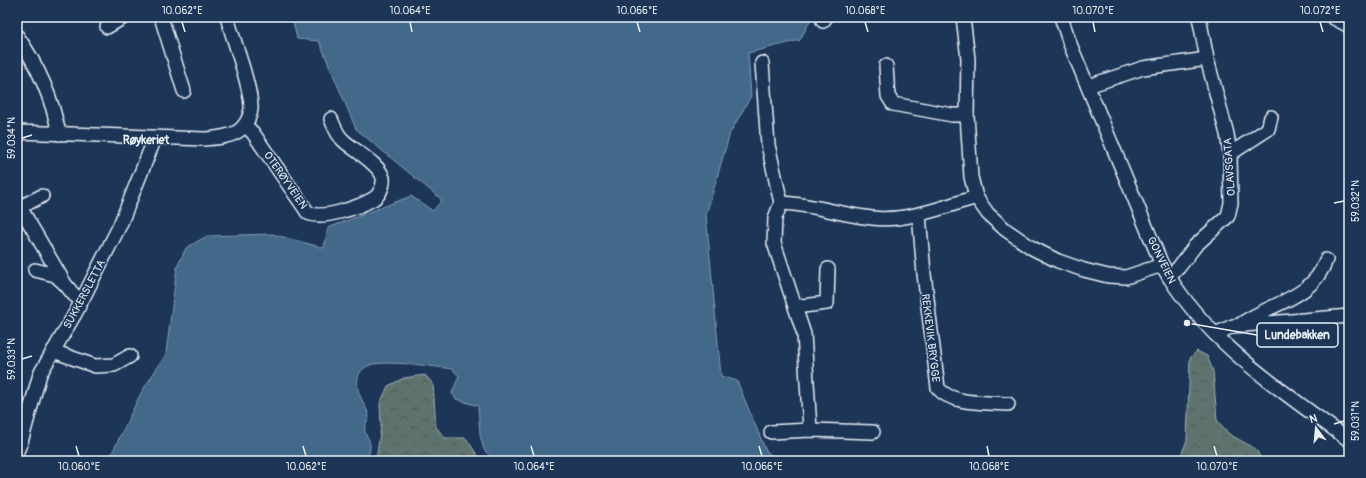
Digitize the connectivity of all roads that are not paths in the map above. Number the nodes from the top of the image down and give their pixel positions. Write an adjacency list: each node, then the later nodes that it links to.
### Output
1 (124, 17): 9 (street)
2 (227, 17): 19 (street)
3 (963, 17): 16 (street)
4 (1062, 17): 14 (street, GONVEIEN)
5 (1200, 17): 11 (street, OLAVSGATA)
6 (1332, 17): 8 (street)
7 (162, 19): 15 (street)
8 (1349, 26)
9 (107, 27)
10 (17, 36): 21 (street)
11 (1207, 59): 14 (street); 23 (street, OLAVSGATA)
12 (762, 63): 26 (street)
13 (886, 66): 16 (street)
14 (1088, 86): 30 (street, GONVEIEN)
15 (184, 91)
16 (967, 115): 25 (street)
17 (1271, 117): 23 (street)
18 (331, 119): 19 (street, OTERØYVEIEN)
19 (245, 125): 22 (street)
20 (17, 132): 21 (street)
21 (59, 134): 22 (street)
22 (155, 138): 35 (street, SUKKERSLETTA)
23 (1230, 154): 33 (street, OLAVSGATA)
24 (42, 196): 27 (street)
25 (976, 197): 28 (street); 30 (street)
26 (781, 203): 28 (street); 36 (street)
27 (18, 204): 34 (street)
28 (919, 214): 42 (street, REKKEVIK BRYGGE)
29 (1326, 260): 38 (street)
30 (1162, 265): 33 (street, GONVEIEN)
31 (828, 269): 36 (street)
32 (35, 270): 34 (street)
33 (1169, 277): 39 (street, GONVEIEN)
34 (65, 284): 35 (street)
35 (81, 299): 40 (street, SUKKERSLETTA)
36 (795, 307): 43 (street)
37 (1349, 316): 38 (street)
38 (1240, 326): 39 (street)
39 (1214, 334): 46 (street, GONVEIEN)
40 (53, 351): 41 (street); 47 (street, SUKKERSLETTA)
41 (130, 356)
42 (1008, 404)
43 (810, 430): 44 (street); 45 (street)
44 (771, 432)
45 (873, 432)
46 (1349, 440)
47 (17, 451)

